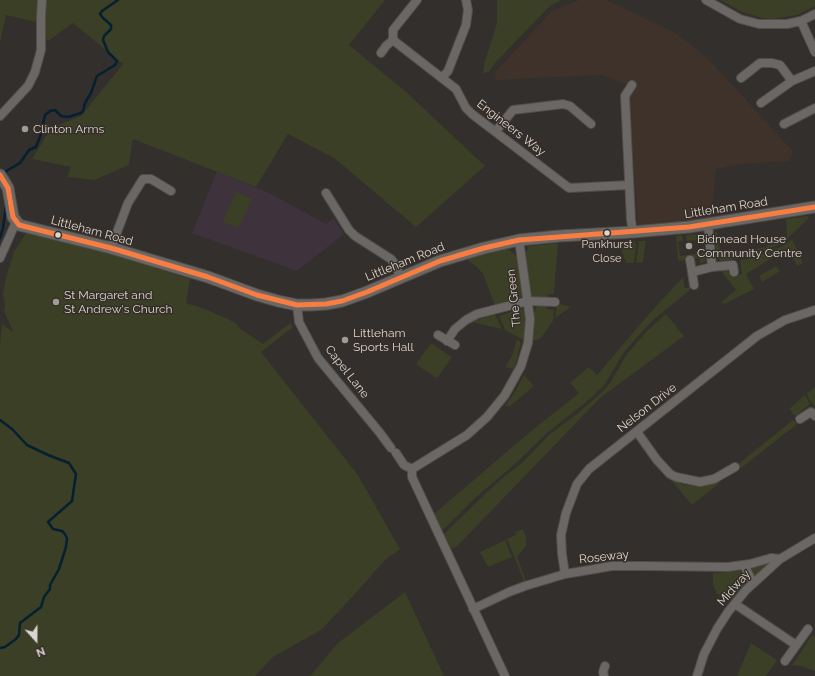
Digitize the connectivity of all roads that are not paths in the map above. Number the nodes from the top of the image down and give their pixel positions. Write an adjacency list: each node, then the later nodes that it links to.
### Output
1 (42, 0): 17 (street)
2 (417, 0): 7 (street)
3 (466, 0): 11 (street)
4 (706, 0): 6 (street)
5 (815, 14): 6 (street)
6 (801, 21): 8 (street)
7 (393, 40): 9 (street); 11 (street, Engineers Way)
8 (815, 52)
9 (381, 53)
10 (815, 71): 13 (street)
11 (442, 78): 20 (street, Engineers Way)
12 (740, 78): 13 (street)
13 (792, 81): 15 (street)
14 (632, 85): 22 (street)
15 (761, 103)
16 (815, 108): 19 (street)
17 (0, 116)
18 (591, 124): 20 (street)
19 (784, 124)
20 (496, 131): 22 (street, Engineers Way)
21 (2, 178): 26 (street)
22 (629, 185): 28 (street)
23 (171, 191): 30 (street)
24 (326, 193): 36 (street)
25 (815, 207): 27 (street, Littleham Road)
26 (16, 222): 30 (street, Littleham Road); 31 (street)
27 (708, 224): 28 (street, Littleham Road); 33 (street)
28 (633, 232): 29 (street, Littleham Road)
29 (519, 240): 36 (street, Littleham Road); 38 (street, The Green)
30 (111, 248): 40 (street, Littleham Road)
31 (0, 258)
32 (690, 260): 34 (street)
33 (712, 267): 34 (street); 35 (street)
34 (692, 272): 37 (street)
35 (734, 272)
36 (401, 278): 40 (street, Littleham Road)
37 (694, 285)
38 (528, 302): 39 (street); 43 (street); 49 (street, The Green)
39 (555, 302)
40 (297, 305): 49 (street, Capel Lane)
41 (815, 310): 47 (street, Nelson Drive)
42 (438, 335): 43 (street)
43 (447, 341): 44 (street)
44 (455, 345)
45 (815, 416): 46 (street)
46 (800, 419)
47 (637, 432): 48 (street); 53 (street, Nelson Drive)
48 (735, 467)
49 (412, 469): 56 (street)
50 (815, 538): 51 (street, Midway)
51 (780, 559): 52 (street, Roseway); 54 (street, Midway)
52 (744, 565): 53 (street, Roseway); 54 (street)
53 (565, 574): 56 (street, Roseway)
54 (753, 583): 55 (street, Midway)
55 (735, 604): 58 (street); 63 (street, Midway)
56 (473, 608): 61 (street)
57 (808, 629): 58 (street)
58 (796, 645): 59 (street)
59 (785, 661)
60 (605, 666): 62 (street)
61 (505, 676)
62 (604, 676)
63 (698, 676)

